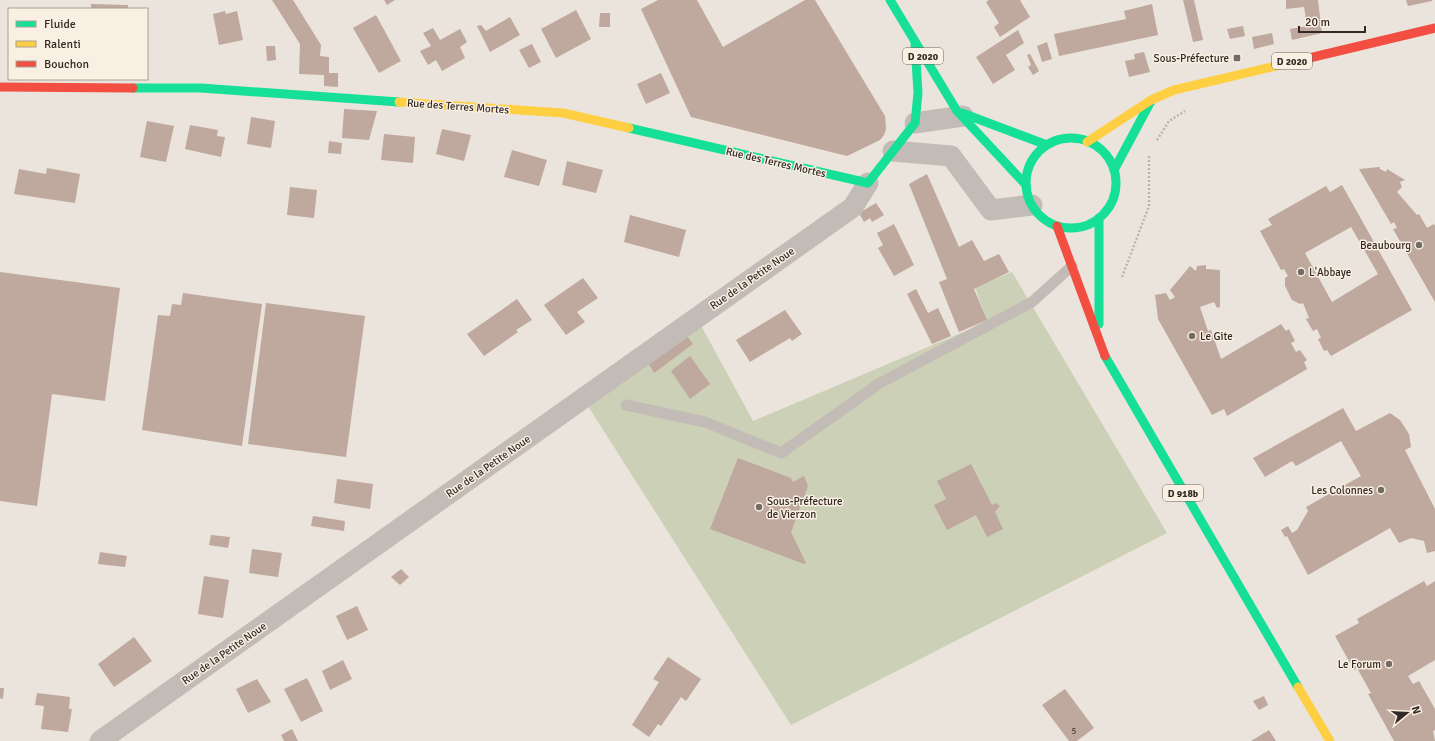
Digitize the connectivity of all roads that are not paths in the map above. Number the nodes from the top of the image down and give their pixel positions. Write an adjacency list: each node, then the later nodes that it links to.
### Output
1 (890, 0): 3 (main road, D 2020)
2 (1435, 28): 5 (main road, D 2020)
3 (915, 44): 6 (main road, D 2020); 7 (main road)
4 (0, 87): 12 (main road, Rue des Terres Mortes)
5 (1151, 100): 8 (main road, D 2020); 11 (main road)
6 (960, 114): 7 (street); 9 (main road); 13 (main road, D 2020)
7 (915, 124): 10 (main road)
8 (1087, 142): 9 (main road); 11 (main road)
9 (1047, 145): 13 (main road)
10 (893, 151): 12 (main road); 13 (street)
11 (1114, 170): 14 (main road)
12 (868, 183): 19 (street, Rue de la Petite Noue)
13 (1029, 195): 15 (main road)
14 (1099, 218): 15 (main road); 17 (main road, D 918b)
15 (1057, 226): 16 (main road, D 918b)
16 (1072, 266): 17 (main road, D 918b); 18 (lane)
17 (1099, 337): 20 (main road, D 918b)
18 (626, 405)
19 (100, 741)
20 (1330, 741)

